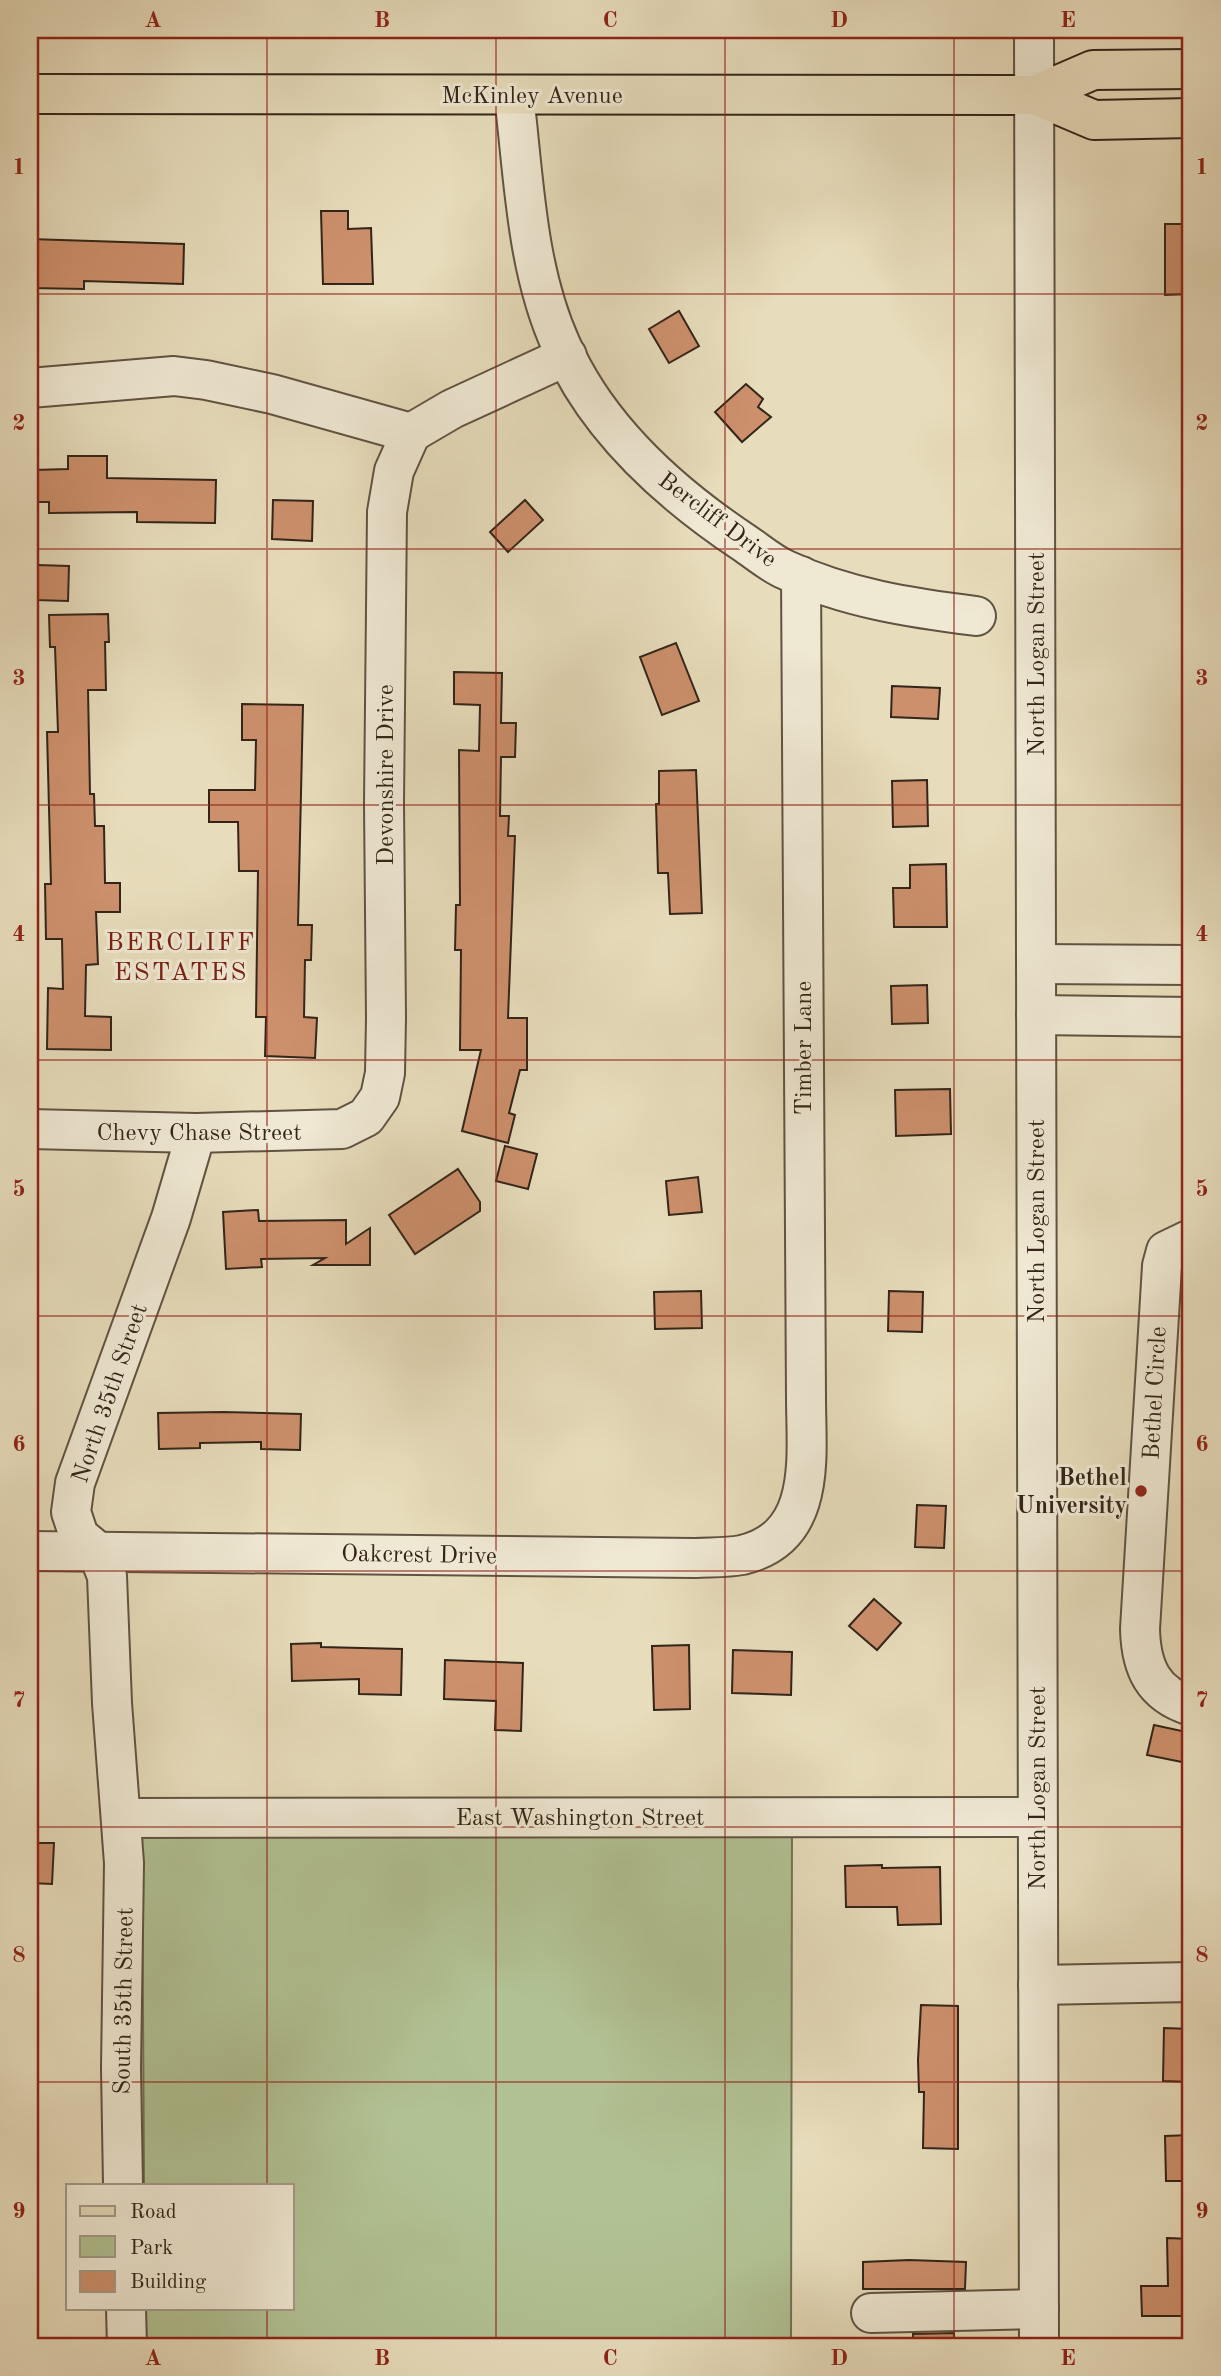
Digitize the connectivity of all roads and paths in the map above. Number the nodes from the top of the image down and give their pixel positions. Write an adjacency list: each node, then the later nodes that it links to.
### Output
1 (1034, 30): 4 (street, North Logan Street)
2 (1191, 69): 4 (main road)
3 (30, 94): 5 (main road, McKinley Avenue)
4 (1035, 95): 5 (main road, McKinley Avenue); 6 (main road); 12 (street, North Logan Street)
5 (514, 96): 7 (street, Bercliff Drive)
6 (1191, 118)
7 (567, 356): 9 (street); 10 (street, Bercliff Drive)
8 (30, 388): 9 (street)
9 (411, 433): 16 (street, Devonshire Drive)
10 (801, 576): 11 (street, Bercliff Drive); 20 (street, Timber Lane)
11 (976, 616)
12 (1036, 964): 13 (street); 14 (street, North Logan Street)
13 (1191, 965)
14 (1036, 1015): 15 (street); 24 (street, North Logan Street)
15 (1191, 1017)
16 (366, 1117): 18 (street, Chevy Chase Street)
17 (30, 1129): 18 (street, Chevy Chase Street)
18 (196, 1133): 22 (street, North 35th Street)
19 (1191, 1238): 23 (street, Bethel Circle)
20 (796, 1518): 22 (street, Oakcrest Drive)
21 (30, 1551): 22 (street, Oakcrest Drive)
22 (97, 1551): 25 (street, North 35th Street)
23 (1191, 1706)
24 (1037, 1817): 25 (street, East Washington Street); 27 (street, North Logan Street)
25 (122, 1818): 28 (street, South 35th Street)
26 (1191, 1982): 27 (street)
27 (1038, 1985): 31 (street, North Logan Street)
28 (123, 2184)
29 (126, 2310): 32 (street)
30 (872, 2313): 31 (street)
31 (1038, 2328)
32 (127, 2346)

